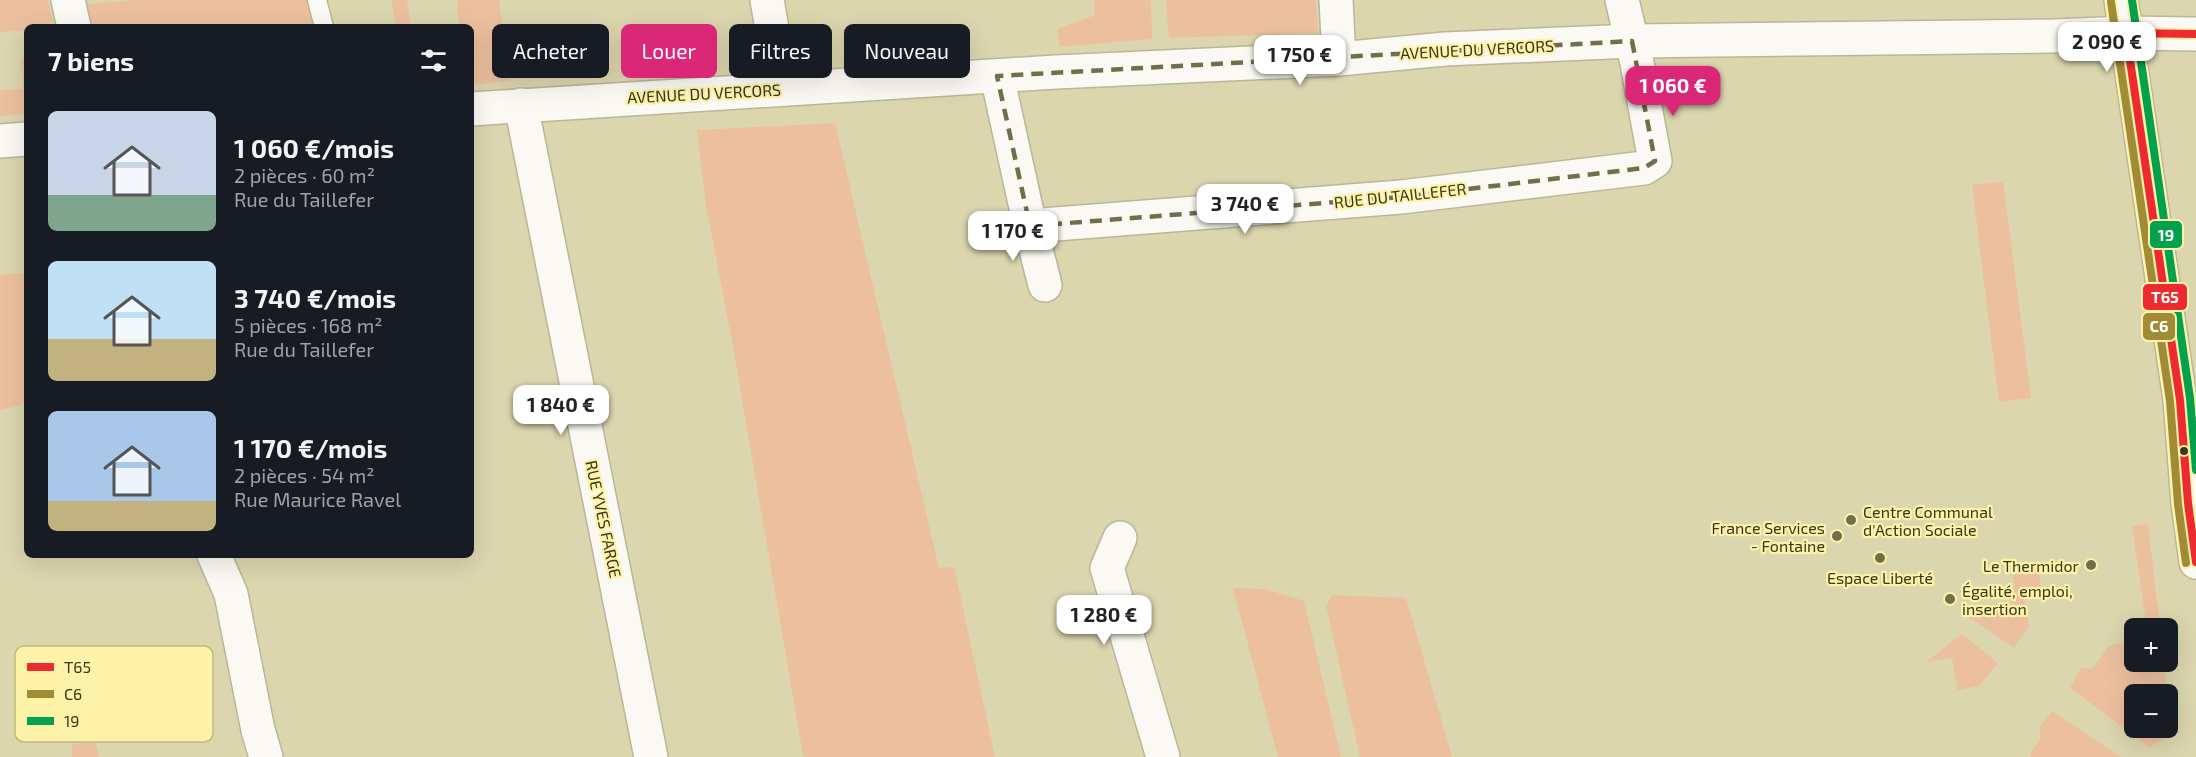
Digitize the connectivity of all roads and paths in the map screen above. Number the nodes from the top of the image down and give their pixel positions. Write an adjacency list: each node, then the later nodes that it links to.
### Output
1 (68, 0): 7 (street)
2 (317, 0): 8 (lane)
3 (767, 0): 14 (street)
4 (1336, 0): 12 (street)
5 (1622, 0): 11 (street)
6 (2121, 0): 9 (street)
7 (73, 24)
8 (323, 24)
9 (2126, 33): 10 (street, AVENUE DU VERCORS); 11 (street, AVENUE DU VERCORS); 23 (street)
10 (2196, 34)
11 (1632, 41): 12 (street, AVENUE DU VERCORS); 19 (street, RUE DU TAILLEFER)
12 (1339, 59): 13 (street, AVENUE DU VERCORS)
13 (997, 76): 14 (street, AVENUE DU VERCORS); 19 (street)
14 (780, 89): 15 (street, AVENUE DU VERCORS)
15 (521, 105): 16 (street, AVENUE DU VERCORS); 25 (street, RUE YVES FARGE)
16 (474, 109)
17 (24, 139): 18 (street)
18 (0, 141)
19 (1030, 226): 20 (street)
20 (1045, 285)
21 (1120, 538): 26 (street)
22 (215, 558): 24 (street)
23 (2196, 562)
24 (266, 757)
25 (651, 757)
26 (1163, 757)

